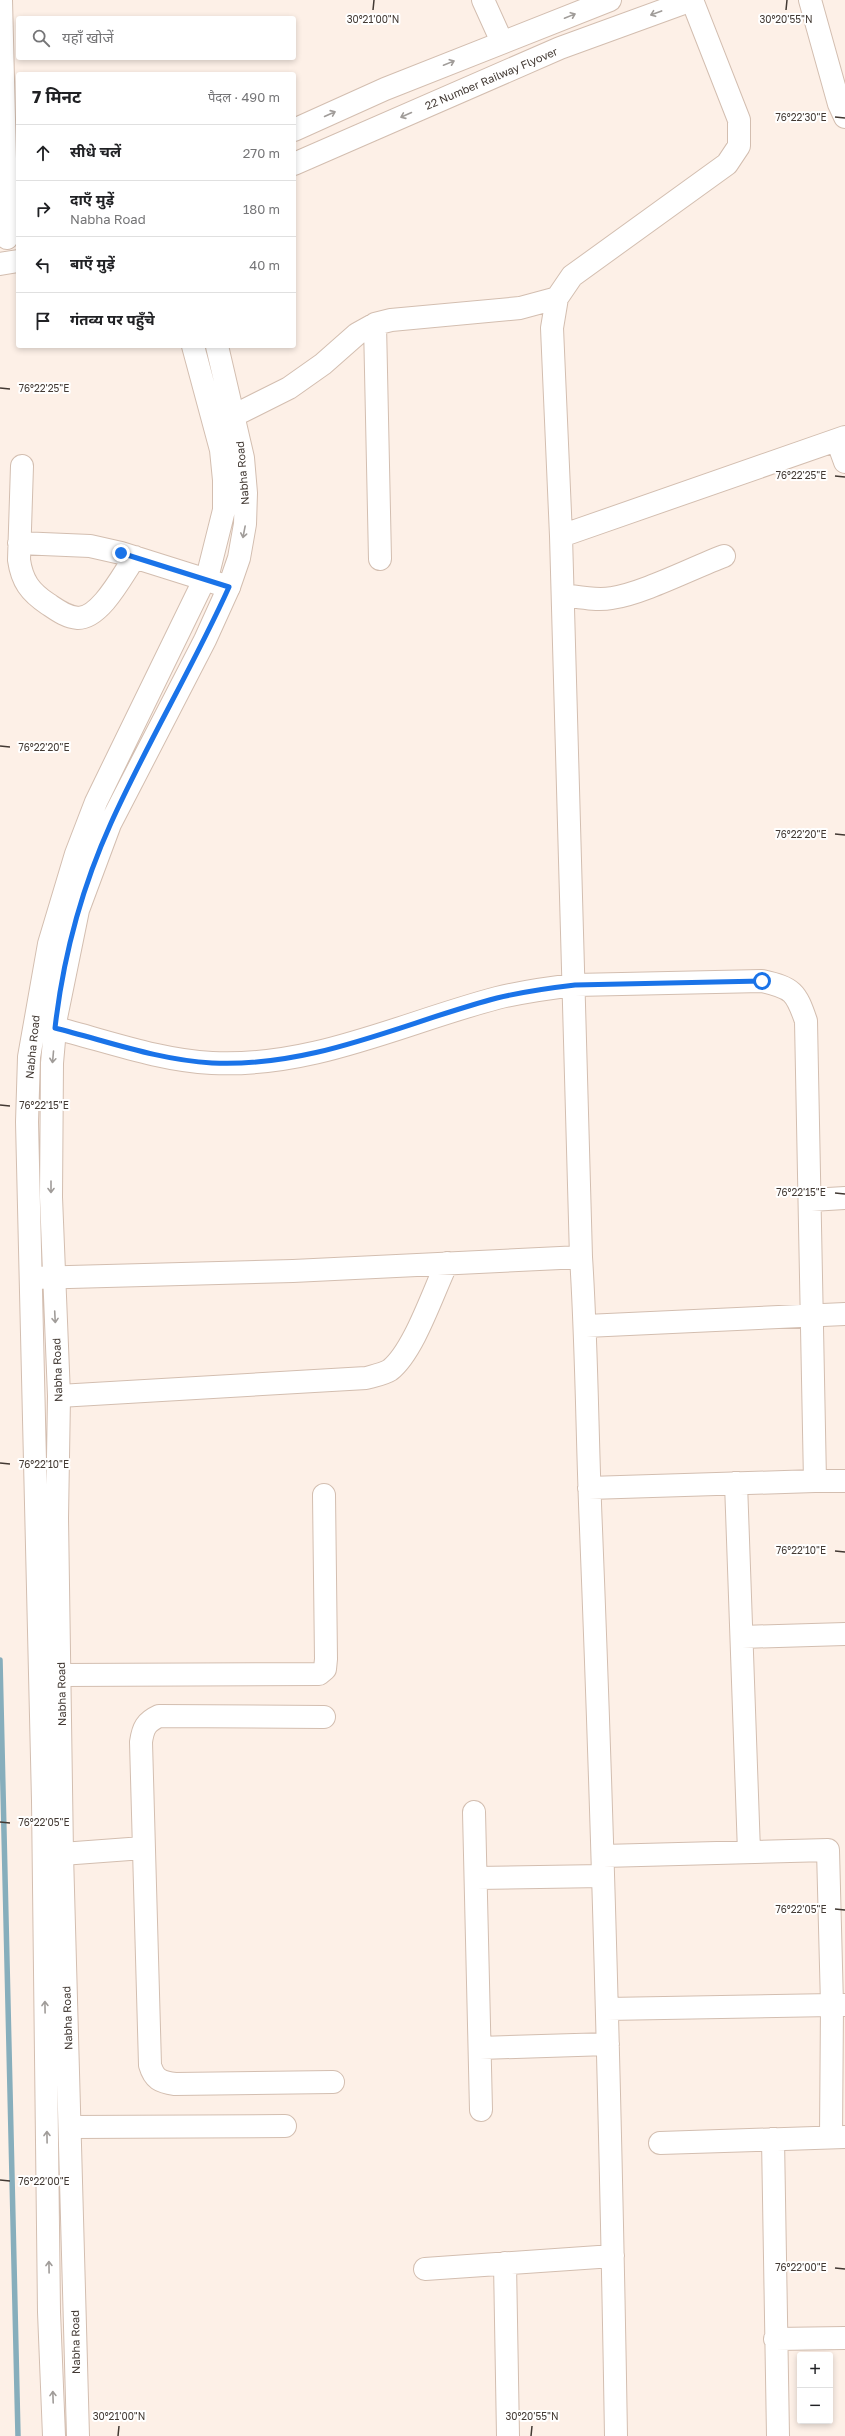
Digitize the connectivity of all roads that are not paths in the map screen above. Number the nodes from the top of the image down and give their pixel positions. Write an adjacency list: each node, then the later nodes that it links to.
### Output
1 (1, 0): 10 (street)
2 (483, 0): 6 (street)
3 (610, 0): 6 (street, one-way to 3)
4 (692, 0): 9 (street, 22 Number Railway Flyover, one-way to 9); 13 (street)
5 (810, 0): 7 (street)
6 (502, 42): 8 (street, one-way to 6)
7 (845, 117)
8 (296, 129)
9 (296, 163)
10 (8, 237)
11 (16, 261): 12 (street)
12 (0, 264)
13 (557, 298): 14 (street); 24 (street)
14 (375, 324): 20 (street); 28 (street)
15 (184, 348): 18 (street)
16 (217, 348): 19 (street, Nabha Road)
17 (229, 348): 19 (street)
18 (196, 355): 29 (street, Nabha Road)
19 (226, 383): 20 (street, Nabha Road)
20 (235, 416): 30 (street, Nabha Road, one-way to 30)
21 (841, 439): 22 (street); 24 (street)
22 (845, 462)
23 (22, 466): 25 (street)
24 (561, 536): 31 (street)
25 (19, 543): 27 (street); 27 (street)
26 (724, 556): 31 (street)
27 (135, 557): 29 (street)
28 (380, 559)
29 (205, 579): 30 (street); 38 (street, Nabha Road)
30 (229, 587): 33 (street, Nabha Road)
31 (563, 596): 32 (street)
32 (575, 985): 33 (street); 35 (street); 36 (street)
33 (55, 1028): 38 (street, Nabha Road, one-way to 38)
34 (845, 1198): 35 (street)
35 (811, 1200): 40 (street)
36 (581, 1257): 37 (street); 41 (street)
37 (447, 1263): 38 (street); 42 (street)
38 (42, 1277): 42 (street, Nabha Road, one-way to 42); 75 (street, Nabha Road, one-way to 38)
39 (845, 1314): 40 (street)
40 (813, 1317): 41 (street); 44 (street)
41 (586, 1326): 46 (street)
42 (59, 1396): 50 (street, Nabha Road)
43 (845, 1480): 44 (street)
44 (815, 1481): 45 (street)
45 (736, 1483): 46 (street); 49 (street)
46 (589, 1488): 57 (street)
47 (324, 1495): 50 (street)
48 (845, 1634): 49 (street)
49 (742, 1637): 55 (street)
50 (60, 1675): 56 (street, Nabha Road)
51 (324, 1717): 53 (street)
52 (474, 1812): 58 (street)
53 (143, 1848): 56 (street); 63 (street)
54 (837, 1850): 55 (street); 59 (street)
55 (749, 1852): 57 (street)
56 (62, 1854): 66 (street, Nabha Road)
57 (603, 1866): 58 (street); 60 (street)
58 (476, 1878): 62 (street)
59 (838, 2005): 60 (street); 67 (street)
60 (607, 2009): 61 (street)
61 (608, 2044): 62 (street); 70 (street)
62 (480, 2048): 64 (street)
63 (332, 2082)
64 (481, 2110)
65 (285, 2126): 66 (street)
66 (70, 2127): 76 (street, Nabha Road)
67 (838, 2137): 68 (street)
68 (773, 2139): 69 (street); 74 (street)
69 (660, 2143)
70 (613, 2256): 71 (street); 78 (street)
71 (505, 2263): 72 (street); 77 (street)
72 (425, 2269)
73 (845, 2338): 74 (street)
74 (775, 2339): 79 (street)
75 (54, 2436)
76 (78, 2436)
77 (508, 2436)
78 (616, 2436)
79 (778, 2436)

